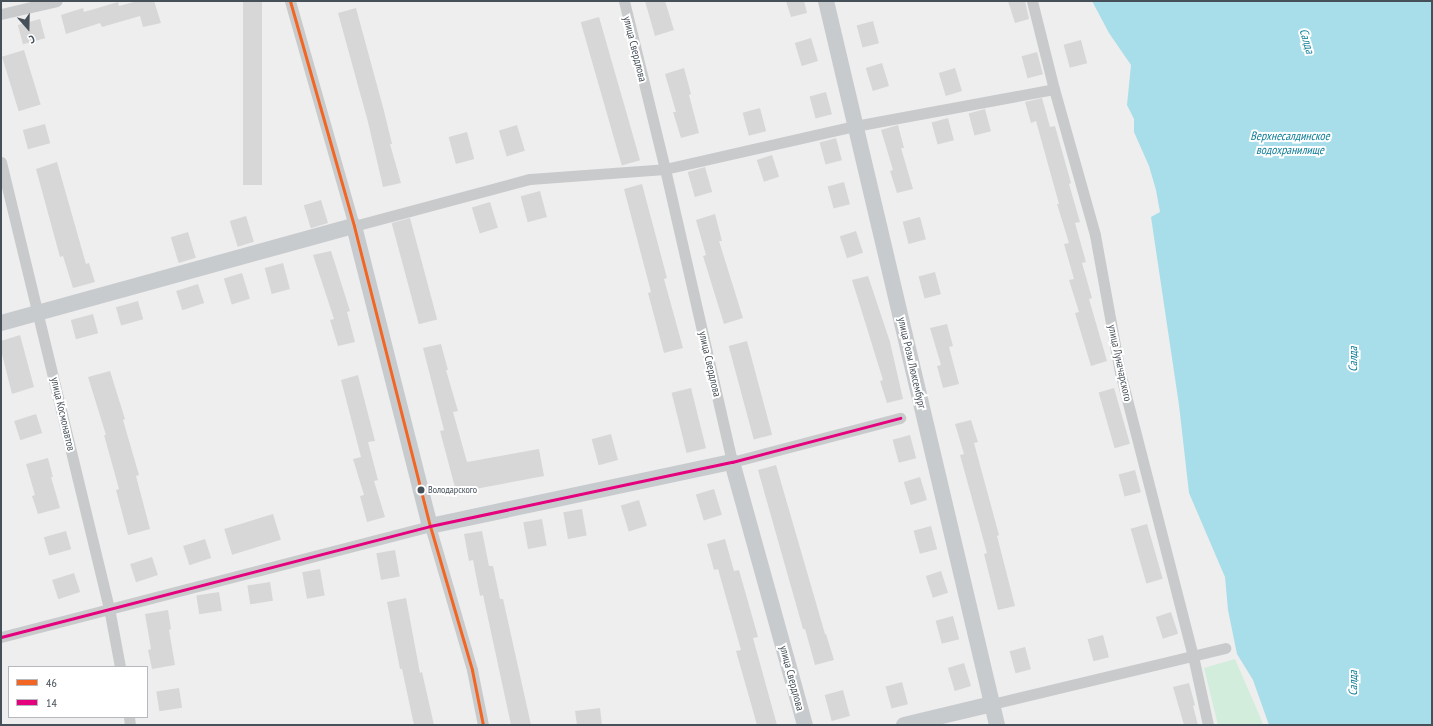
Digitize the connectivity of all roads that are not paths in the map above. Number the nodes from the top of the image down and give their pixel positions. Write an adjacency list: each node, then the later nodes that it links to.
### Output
1 (57, 1): 6 (street)
2 (290, 1): 11 (street)
3 (624, 1): 10 (street, улица Свердлова)
4 (826, 1): 8 (street, улица Розы Люксембург)
5 (1032, 1): 7 (street, улица Луначарского)
6 (1, 14)
7 (1054, 89): 8 (street); 20 (street, улица Луначарского)
8 (855, 126): 10 (street); 22 (street, улица Розы Люксембург)
9 (1, 162): 12 (street, улица Космонавтов)
10 (665, 169): 11 (street); 15 (street, улица Свердлова)
11 (354, 226): 12 (street); 16 (street)
12 (39, 313): 13 (street); 17 (street, улица Космонавтов)
13 (1, 323)
14 (900, 418): 15 (street)
15 (732, 462): 16 (street); 24 (street, улица Свердлова)
16 (430, 526): 17 (street); 23 (street)
17 (109, 608): 18 (street); 21 (street, улица Космонавтов)
18 (1, 638)
19 (1225, 648): 20 (street)
20 (1193, 656): 22 (street); 27 (street, улица Луначарского)
21 (120, 666)
22 (992, 704): 25 (street); 26 (street, улица Розы Люксембург)
23 (483, 725)
24 (805, 725)
25 (904, 725)
26 (997, 725)
27 (1208, 725)

